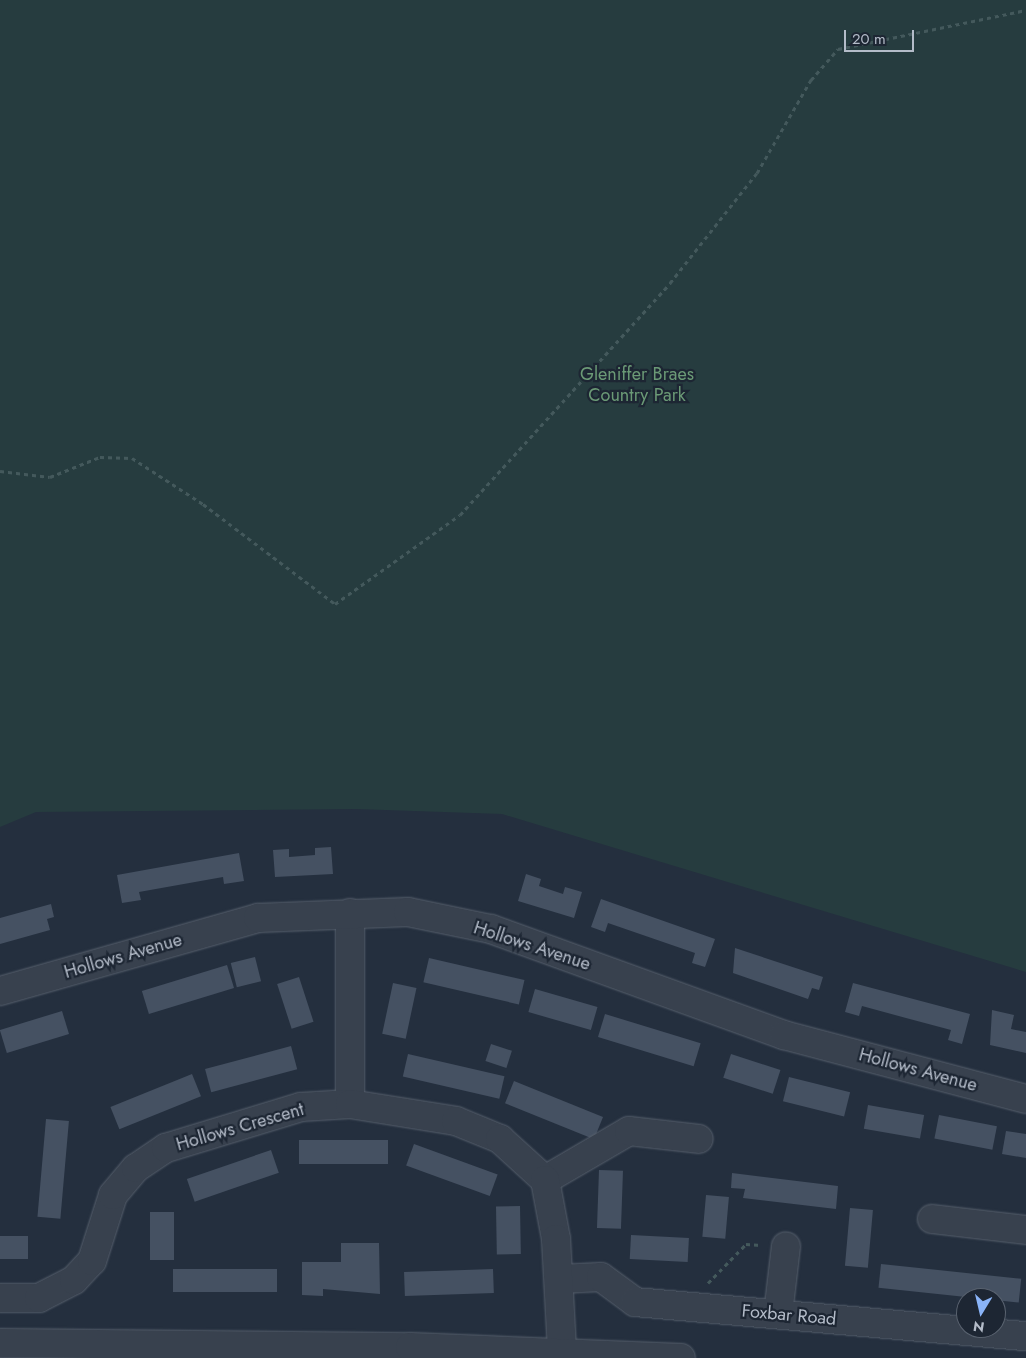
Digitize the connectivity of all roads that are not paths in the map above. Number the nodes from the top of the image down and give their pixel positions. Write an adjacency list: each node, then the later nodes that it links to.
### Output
1 (350, 913): 2 (street, Hollows Avenue); 3 (street, Hollows Avenue); 4 (street)
2 (0, 991)
3 (1026, 1100)
4 (350, 1104): 6 (street, Hollows Crescent); 11 (street, Hollows Crescent)
5 (699, 1139): 6 (street)
6 (545, 1180): 10 (street)
7 (932, 1219): 8 (street)
8 (1026, 1230)
9 (786, 1246): 12 (street)
10 (560, 1279): 12 (street, Foxbar Road); 15 (street)
11 (0, 1298)
12 (778, 1314): 13 (street, Foxbar Road)
13 (1026, 1336)
14 (0, 1343): 15 (street)
15 (562, 1351): 16 (street)
16 (681, 1358)

